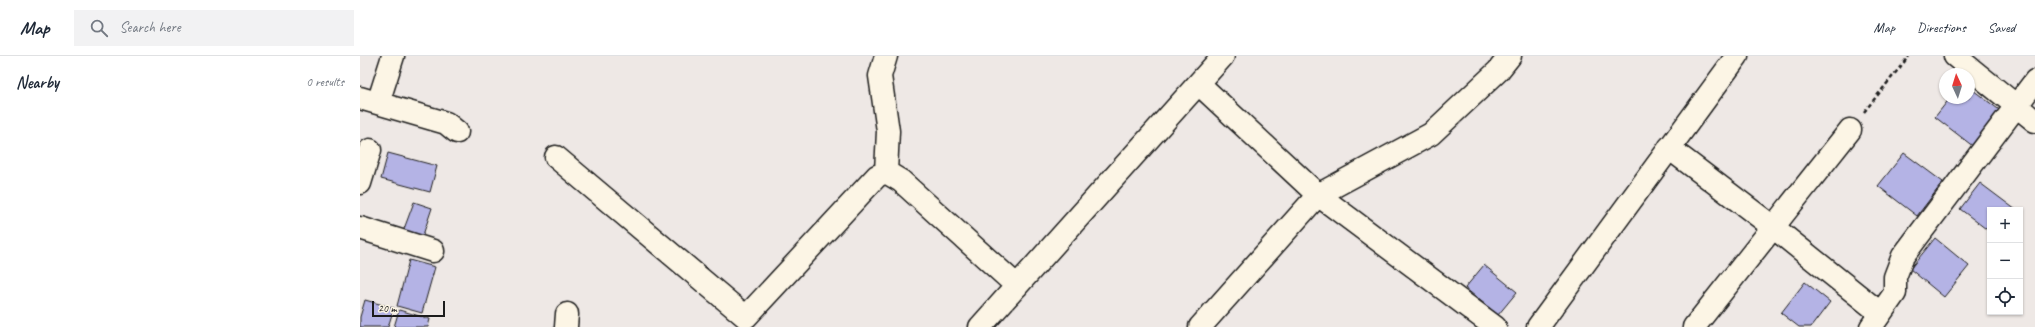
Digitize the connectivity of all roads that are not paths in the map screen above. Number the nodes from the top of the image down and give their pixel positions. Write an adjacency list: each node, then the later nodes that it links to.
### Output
1 (393, 56): 9 (street)
2 (886, 56): 17 (street)
3 (1223, 56): 8 (street)
4 (1510, 56): 19 (street)
5 (1737, 56): 14 (street)
6 (1955, 56): 10 (street)
7 (2035, 81): 10 (street)
8 (1199, 84): 19 (street); 23 (street)
9 (369, 100): 13 (street)
10 (2016, 106): 11 (street); 24 (street)
11 (2035, 121)
12 (1850, 130): 20 (street)
13 (457, 132)
14 (1669, 148): 20 (street); 29 (street)
15 (370, 150): 18 (street)
16 (556, 157): 25 (street)
17 (886, 172): 23 (street); 25 (street)
18 (360, 183)
19 (1318, 195): 27 (street); 28 (street)
20 (1773, 227): 24 (street); 30 (street)
21 (360, 228): 22 (street)
22 (433, 251)
23 (1016, 286): 26 (street)
24 (1875, 320)
25 (742, 322)
26 (980, 327)
27 (1200, 327)
28 (1494, 327)
29 (1538, 327)
30 (1694, 327)

